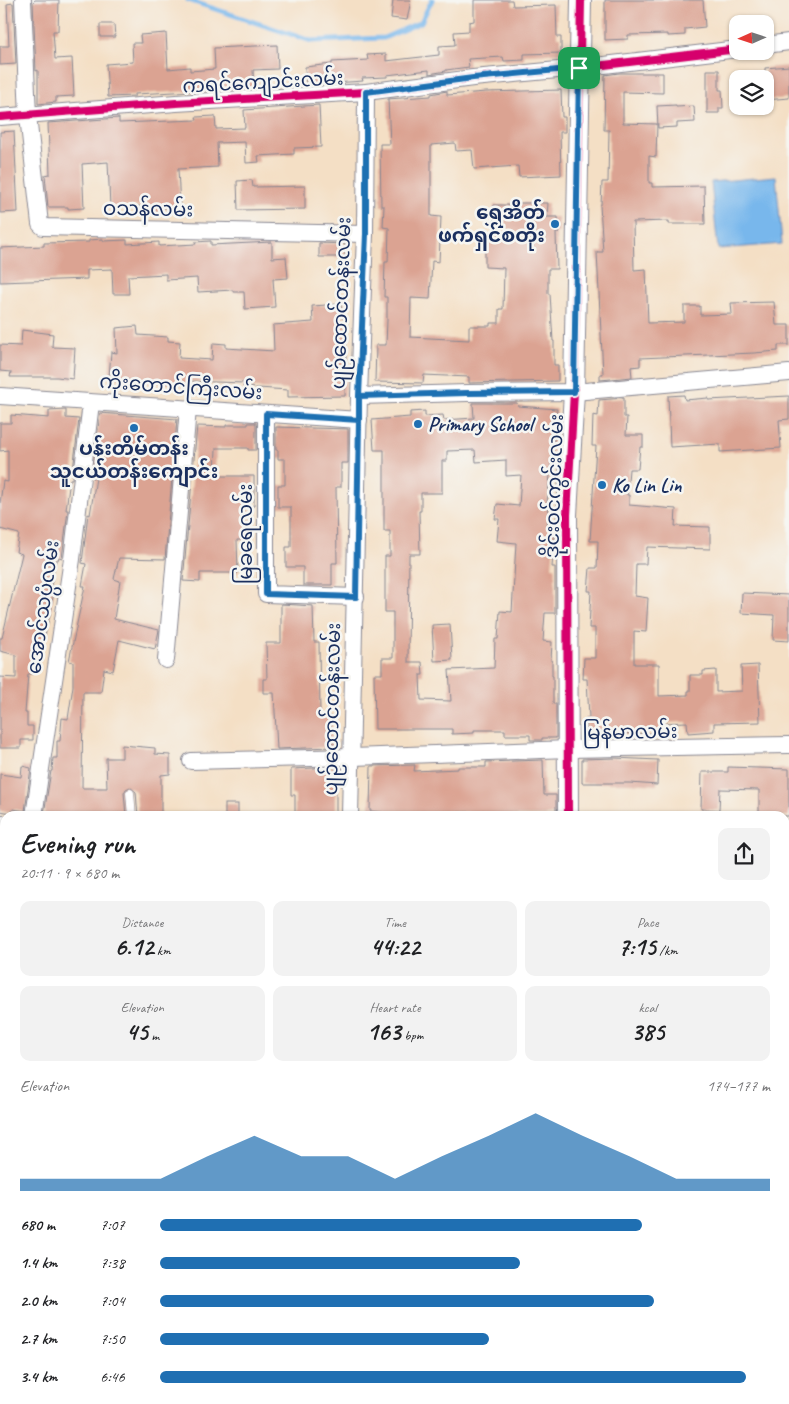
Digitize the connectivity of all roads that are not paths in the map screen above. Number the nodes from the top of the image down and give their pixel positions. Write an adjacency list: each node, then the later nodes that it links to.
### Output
1 (23, 0): 8 (street)
2 (580, 0): 6 (street, ဒိုင်းဝင်ကွင်းလမ်း)
3 (789, 42): 4 (street)
4 (774, 44)
5 (729, 50): 6 (street, ကရင်ကျောင်းလမ်း)
6 (579, 68): 7 (street, ကရင်ကျောင်းလမ်း); 12 (street, ဒိုင်းဝင်ကွင်းလမ်း)
7 (366, 92): 8 (street, ကရင်ကျောင်းလမ်း); 10 (street, ပျဉ်ထောင်တန်းလမ်း)
8 (28, 116): 9 (street, ကရင်ကျောင်းလမ်း); 10 (street, ဝသန်လမ်း)
9 (0, 117)
10 (366, 234): 14 (street, ပျဉ်ထောင်တန်းလမ်း)
11 (789, 373): 12 (street)
12 (574, 392): 14 (street); 22 (street, ဒိုင်းဝင်ကွင်းလမ်း)
13 (0, 396): 15 (street, ကိုးတောင်ကြီးလမ်း)
14 (359, 396): 18 (street, ပျဉ်ထောင်တန်းလမ်း)
15 (91, 403): 16 (street, ကိုးတောင်ကြီးလမ်း); 26 (street, အောင်သပ္ပံလမ်း)
16 (188, 409): 17 (street, ကိုးတောင်ကြီးလမ်း); 20 (street)
17 (266, 414): 18 (street, ကိုးတောင်ကြီးလမ်း); 19 (street, မြခရေလမ်း)
18 (359, 420): 19 (street, ပျဉ်ထောင်တန်းလမ်း)
19 (356, 597): 23 (street, ပျဉ်ထောင်တန်းလမ်း)
20 (166, 660)
21 (789, 745): 22 (street, မြန်မာလမ်း)
22 (568, 749): 23 (street, မြန်မာလမ်း); 29 (street, ဒိုင်းဝင်ကွင်းလမ်း)
23 (352, 757): 24 (street, မြန်မာလမ်း); 28 (street, ပျဉ်ထောင်တန်းလမ်း)
24 (191, 761)
25 (130, 793): 27 (lane)
26 (35, 811)
27 (132, 811)
28 (350, 811)
29 (568, 811)

